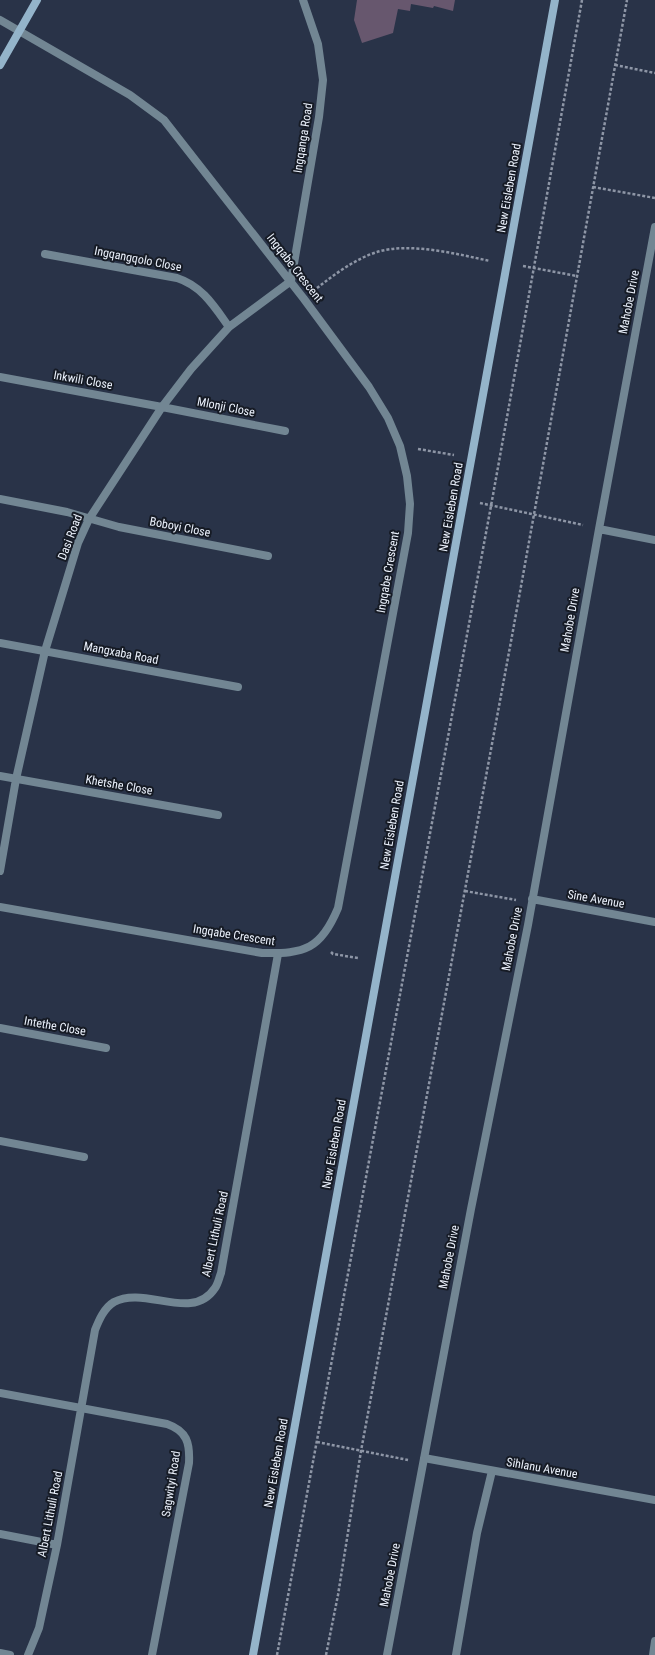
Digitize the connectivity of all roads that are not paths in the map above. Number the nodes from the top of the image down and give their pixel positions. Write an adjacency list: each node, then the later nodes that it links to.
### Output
1 (37, 0): 5 (main road)
2 (303, 0): 9 (street, Ingqanga Road)
3 (555, 0): 46 (main road, New Eisleben Road)
4 (0, 20): 5 (street, Ingqabe Crescent)
5 (20, 31): 6 (main road); 9 (street, Ingqabe Crescent)
6 (0, 65)
7 (655, 226): 16 (street, Mahobe Drive)
8 (45, 254): 10 (street, Ingqangqolo Close)
9 (291, 281): 10 (street, Dasi Road); 29 (street, Ingqabe Crescent)
10 (229, 327): 12 (street, Dasi Road)
11 (0, 378): 12 (street, Inkwili Close)
12 (162, 407): 13 (street, Mlonji Close); 15 (street, Dasi Road)
13 (285, 431)
14 (0, 499): 15 (street, Boboyi Close)
15 (89, 519): 18 (street, Boboyi Close); 20 (street, Dasi Road)
16 (599, 529): 17 (street); 26 (street, Mahobe Drive)
17 (655, 540)
18 (268, 556)
19 (0, 643): 20 (street, Mangxaba Road)
20 (45, 651): 21 (street, Mangxaba Road); 23 (street, Dasi Road)
21 (238, 687)
22 (0, 776): 23 (street, Khetshe Close)
23 (16, 779): 24 (street, Khetshe Close); 25 (street, Dasi Road)
24 (218, 815)
25 (0, 871)
26 (532, 899): 28 (street, Sine Avenue); 36 (street, Mahobe Drive)
27 (0, 907): 29 (street, Ingqabe Crescent)
28 (655, 922)
29 (278, 954): 35 (street, Albert Lithuli Road)
30 (0, 1028): 31 (street, Intethe Close)
31 (106, 1048)
32 (0, 1141): 33 (street)
33 (84, 1157)
34 (0, 1393): 35 (street, Sagwityi Road)
35 (82, 1407): 40 (street, Albert Lithuli Road); 45 (street, Sagwityi Road)
36 (424, 1458): 37 (street, Sihlanu Avenue); 47 (street, Mahobe Drive)
37 (492, 1471): 38 (street, Sihlanu Avenue); 48 (street)
38 (655, 1500)
39 (0, 1534): 40 (street)
40 (57, 1544): 44 (street, Albert Lithuli Road)
41 (655, 1641): 49 (street)
42 (0, 1653): 43 (street)
43 (10, 1655)
44 (28, 1655)
45 (152, 1655)
46 (253, 1655)
47 (387, 1655)
48 (456, 1655)
49 (653, 1655)

